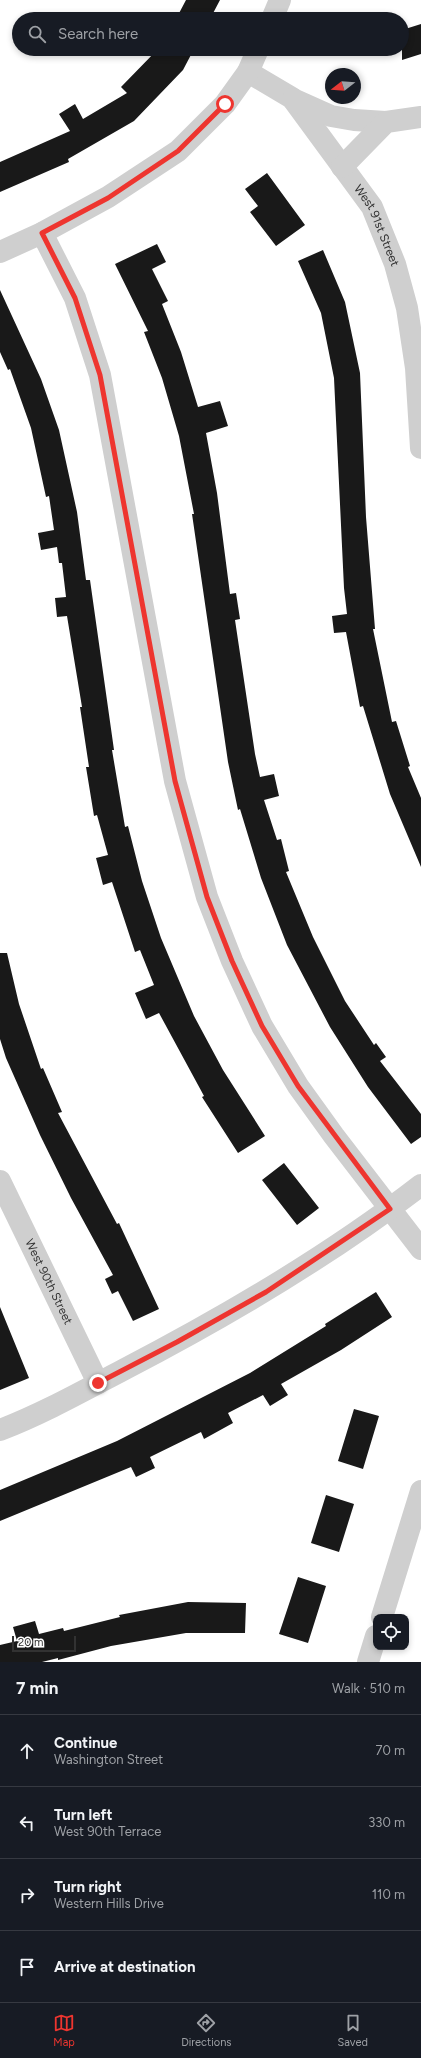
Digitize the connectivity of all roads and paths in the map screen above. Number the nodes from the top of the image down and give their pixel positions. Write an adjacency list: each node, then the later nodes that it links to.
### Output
1 (280, 0): 2 (street)
2 (275, 12)
3 (255, 56): 4 (street)
4 (248, 72): 5 (street, West 91st Street); 9 (street)
5 (292, 98): 7 (street); 8 (street, West 91st Street)
6 (421, 116): 7 (street)
7 (386, 122): 8 (street)
8 (342, 167): 11 (street, West 91st Street)
9 (42, 233): 10 (street); 14 (street)
10 (0, 252)
11 (421, 448)
12 (0, 1181): 16 (street, West 90th Street)
13 (421, 1185): 14 (street)
14 (390, 1209): 15 (street); 16 (street)
15 (421, 1249)
16 (98, 1383): 17 (street)
17 (0, 1430)
18 (421, 1491): 19 (street)
19 (383, 1614)
20 (373, 1646): 21 (street)
21 (368, 1662)

